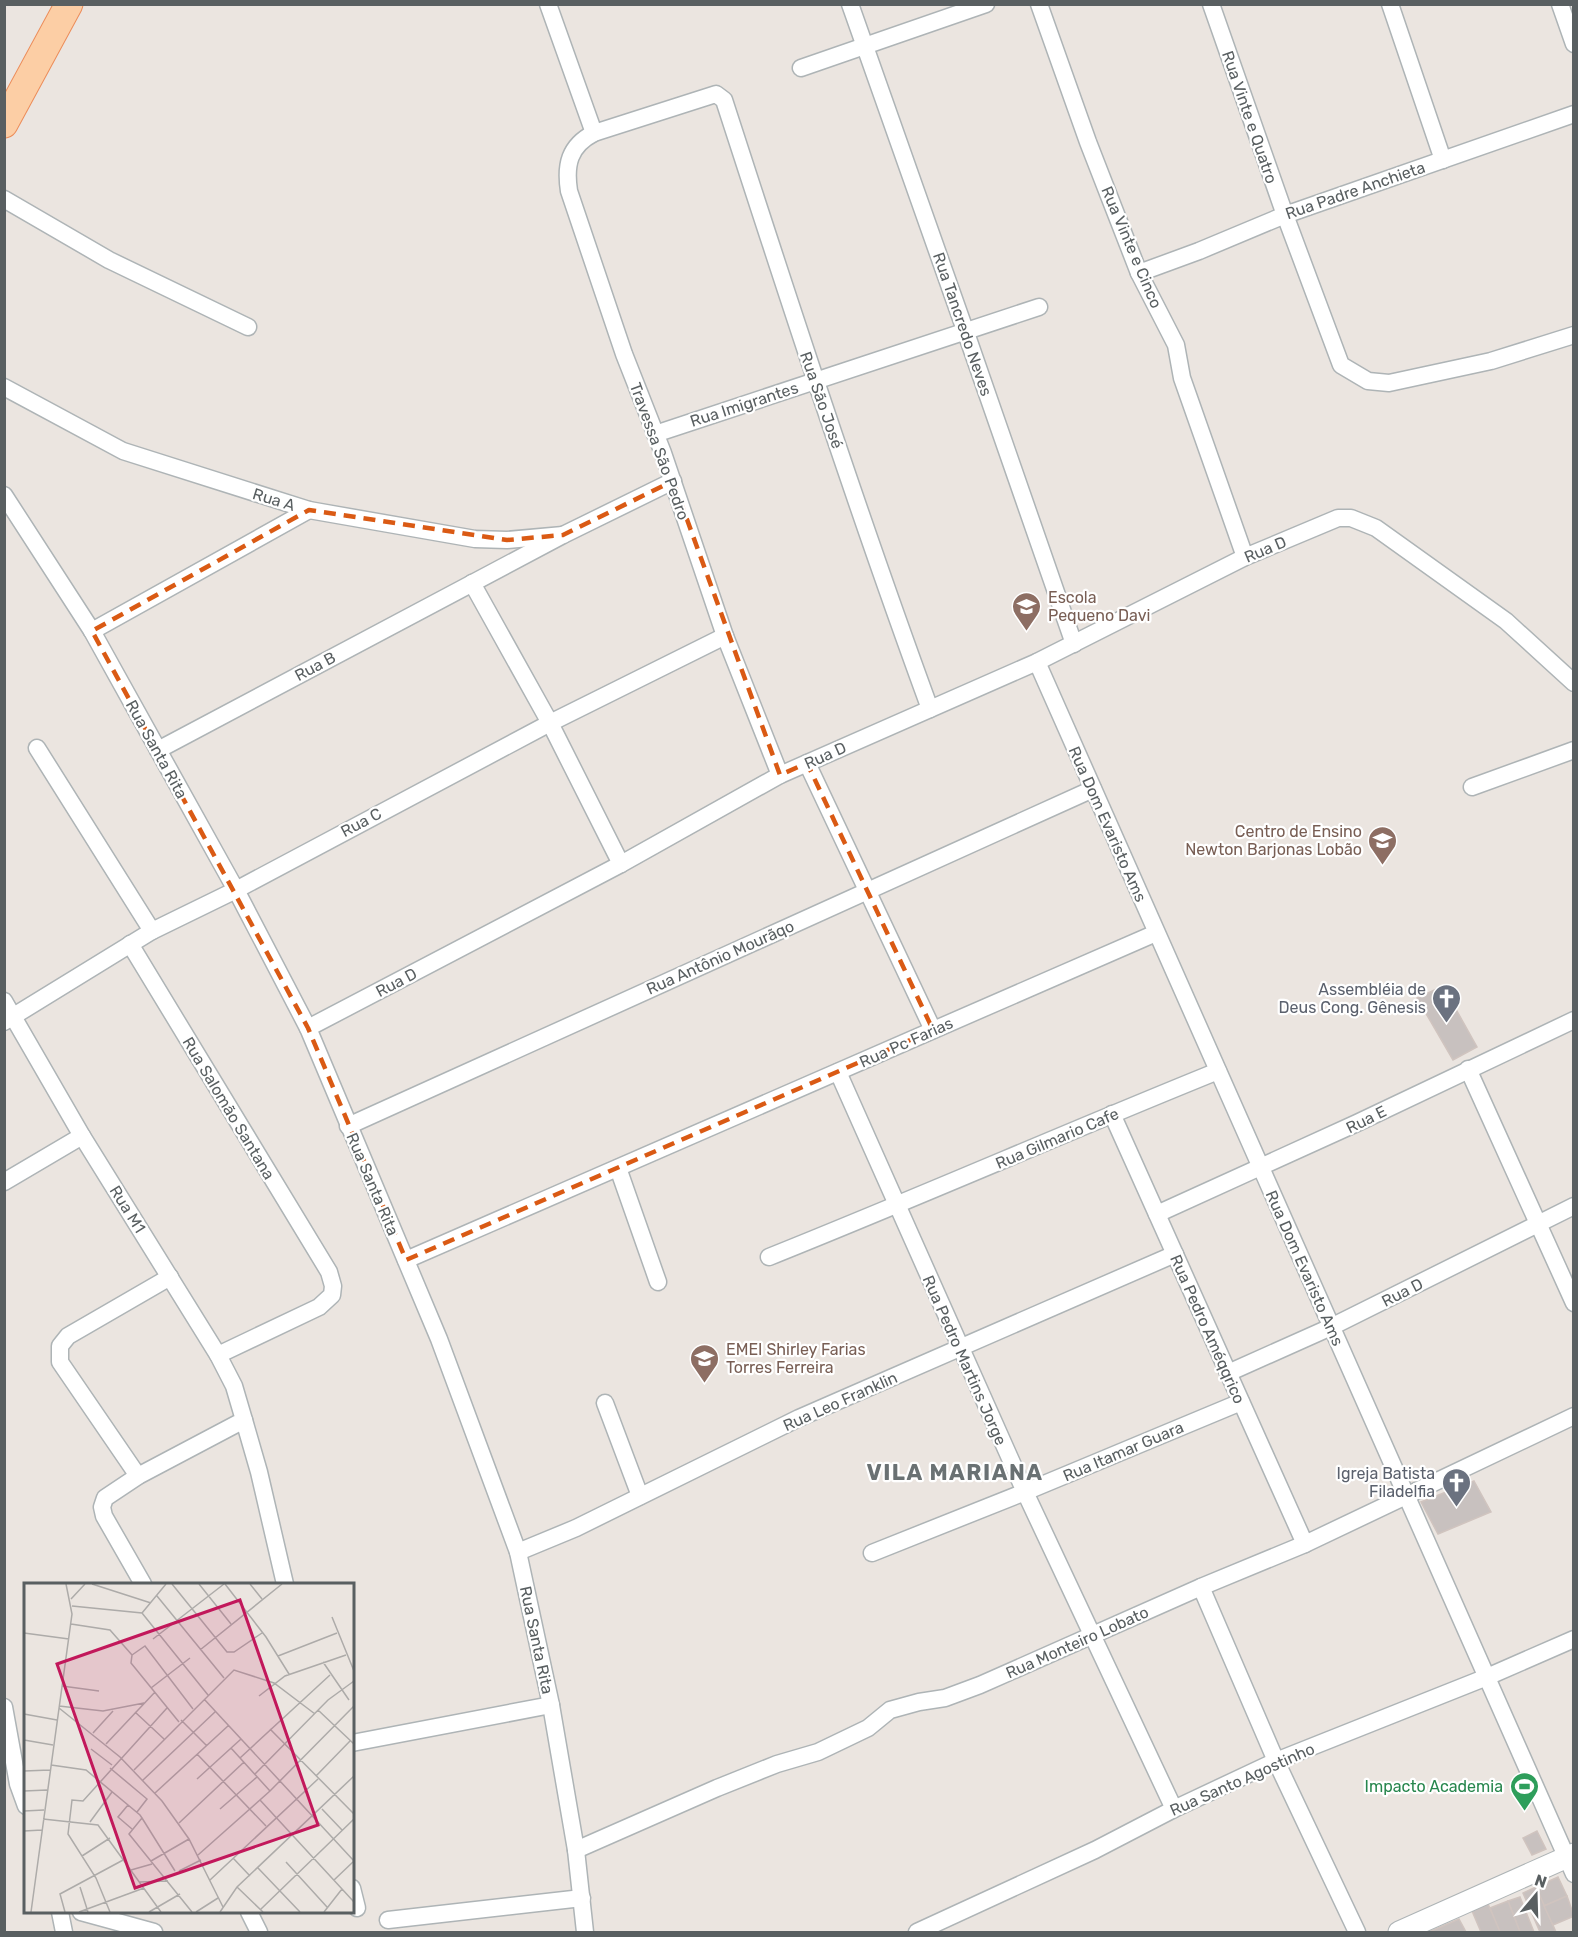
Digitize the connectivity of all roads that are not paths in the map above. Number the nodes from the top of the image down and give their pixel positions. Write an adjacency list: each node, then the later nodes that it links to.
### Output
1 (69, 4): 13 (main road)
2 (548, 4): 14 (street)
3 (850, 4): 10 (street, Rua Tancredo Neves)
4 (986, 4): 10 (street)
5 (1039, 4): 18 (street, Rua Vinte e Cinco)
6 (1211, 4): 17 (street, Rua Vinte e Quatro)
7 (1390, 4): 15 (street)
8 (1560, 4): 9 (street)
9 (1574, 44)
10 (865, 45): 11 (street); 21 (street, Rua Tancredo Neves)
11 (801, 68)
12 (1574, 114): 15 (street, Rua Padre Anchieta)
13 (4, 124)
14 (594, 133): 23 (street, Rua São José); 25 (street, Travessa São Pedro)
15 (1443, 160): 17 (street, Rua Padre Anchieta)
16 (4, 199): 20 (street)
17 (1285, 215): 18 (street, Rua Padre Anchieta); 22 (street, Rua Vinte e Quatro)
18 (1139, 273): 30 (street, Rua Vinte e Cinco)
19 (1039, 307): 21 (street, Rua Imigrantes)
20 (248, 327)
21 (966, 330): 23 (street, Rua Imigrantes); 34 (street, Rua Tancredo Neves)
22 (1574, 335)
23 (815, 381): 25 (street, Rua Imigrantes); 37 (street, Rua São José)
24 (4, 387): 28 (street, Rua A)
25 (655, 434): 26 (street, Travessa São Pedro)
26 (673, 481): 29 (street, Rua A); 33 (street, Travessa São Pedro)
27 (4, 495): 32 (street, Rua Santa Rita)
28 (309, 510): 29 (street, Rua A); 32 (street)
29 (563, 535): 31 (street, Rua A)
30 (1245, 557): 34 (street, Rua D); 36 (street, Rua D)
31 (472, 583): 38 (street); 40 (street, Rua B)
32 (92, 631): 40 (street, Rua Santa Rita)
33 (725, 636): 38 (street, Rua C); 43 (street, Travessa São Pedro)
34 (1074, 644): 35 (street, Rua D)
35 (1036, 662): 37 (street, Rua D); 45 (street, Rua Dom Evaristo Ams)
36 (1574, 683)
37 (930, 709): 42 (street, Rua D)
38 (550, 723): 46 (street); 47 (street, Rua C)
39 (37, 748): 49 (street)
40 (158, 750): 47 (street, Rua Santa Rita)
41 (1574, 750): 44 (street)
42 (807, 763): 43 (street, Rua D); 48 (street)
43 (780, 775): 46 (street, Rua D)
44 (1472, 787)
45 (1093, 789): 48 (street, Rua Antônio Mourãqo); 50 (street, Rua Dom Evaristo Ams)
46 (621, 864): 55 (street, Rua D)
47 (236, 890): 49 (street, Rua C); 55 (street, Rua Santa Rita)
48 (868, 890): 56 (street); 61 (street, Rua Antônio Mourãqo)
49 (152, 931): 51 (street, Rua C)
50 (1156, 933): 56 (street, Rua Pc Farias); 58 (street, Rua Dom Evaristo Ams)
51 (130, 944): 53 (street, Rua C); 78 (street, Rua Salomão Santana)
52 (4, 1001): 53 (street, Rua M1)
53 (9, 1019): 62 (street, Rua M1)
54 (1574, 1020): 57 (street, Rua E)
55 (308, 1028): 61 (street, Rua Santa Rita)
56 (933, 1030): 59 (street, Rua Pc Farias)
57 (1468, 1069): 64 (street, Rua E); 69 (street)
58 (1218, 1071): 60 (street, Rua Gilmario Cafe); 64 (street, Rua Dom Evaristo Ams)
59 (838, 1072): 63 (street, Rua Pc Farias); 66 (street, Rua Pedro Martins Jorge)
60 (1112, 1114): 66 (street, Rua Gilmario Cafe); 68 (street, Rua Pedro Améqqrico)
61 (348, 1126): 72 (street, Rua Santa Rita)
62 (82, 1136): 65 (street); 73 (street, Rua M1)
63 (618, 1168): 72 (street, Rua Pc Farias); 74 (street)
64 (1261, 1168): 68 (street, Rua E); 76 (street, Rua Dom Evaristo Ams)
65 (4, 1182)
66 (896, 1206): 71 (street, Rua Gilmario Cafe); 77 (street, Rua Pedro Martins Jorge)
67 (1574, 1206): 69 (street, Rua D)
68 (1157, 1214): 70 (street, Rua Pedro Améqqrico)
69 (1537, 1224): 75 (street); 76 (street, Rua D)
70 (1175, 1254): 77 (street, Rua Leo Franklin); 79 (street, Rua Pedro Améqqrico)
71 (768, 1257)
72 (406, 1260): 89 (street, Rua Santa Rita)
73 (170, 1277): 78 (street, Rua M1); 84 (street)
74 (658, 1282)
75 (1574, 1303)
76 (1331, 1327): 79 (street, Rua D); 87 (street, Rua Dom Evaristo Ams)
77 (961, 1348): 85 (street, Rua Pedro Martins Jorge); 86 (street, Rua Leo Franklin)
78 (218, 1355): 83 (street, Rua M1)
79 (1228, 1373): 80 (street, Rua Pedro Améqqrico)
80 (1241, 1402): 85 (street, Rua Itamar Guara); 88 (street, Rua Pedro Améqqrico)
81 (605, 1403): 86 (street)
82 (1574, 1416): 87 (street, Rua Monteiro Lobato)
83 (244, 1420): 84 (street); 92 (street, Rua M1)
84 (138, 1476): 91 (street)
85 (1024, 1492): 90 (street, Rua Itamar Guara); 94 (street, Rua Pedro Martins Jorge)
86 (640, 1496): 89 (street, Rua Leo Franklin)
87 (1407, 1496): 88 (street, Rua Monteiro Lobato); 96 (street, Rua Dom Evaristo Ams)
88 (1305, 1544): 93 (street, Rua Monteiro Lobato)
89 (518, 1552): 97 (street, Rua Santa Rita)
90 (872, 1553)
91 (141, 1583)
92 (285, 1583)
93 (1201, 1587): 94 (street, Rua Monteiro Lobato); 100 (street)
94 (1092, 1636): 102 (street, Rua Pedro Martins Jorge); 103 (street, Rua Monteiro Lobato)
95 (1574, 1639): 96 (street, Rua Santo Agostinho)
96 (1487, 1677): 100 (street, Rua Santo Agostinho); 104 (street, Rua Dom Evaristo Ams)
97 (551, 1705): 99 (street); 103 (street, Rua Santa Rita)
98 (4, 1707): 101 (street)
99 (354, 1743)
100 (1276, 1761): 102 (street, Rua Santo Agostinho); 117 (street)
101 (22, 1785)
102 (1174, 1809): 116 (street, Rua Santo Agostinho)
103 (576, 1851): 106 (street, Rua Santa Rita)
104 (1571, 1862): 118 (street)
105 (354, 1896): 107 (street)
106 (582, 1898): 111 (street); 115 (street, Rua Santa Rita)
107 (357, 1908)
108 (60, 1913): 112 (street)
109 (88, 1913): 113 (street)
110 (250, 1913): 114 (street)
111 (388, 1920)
112 (64, 1932)
113 (154, 1932)
114 (259, 1932)
115 (585, 1932)
116 (916, 1932)
117 (1357, 1932)
118 (1399, 1932)

